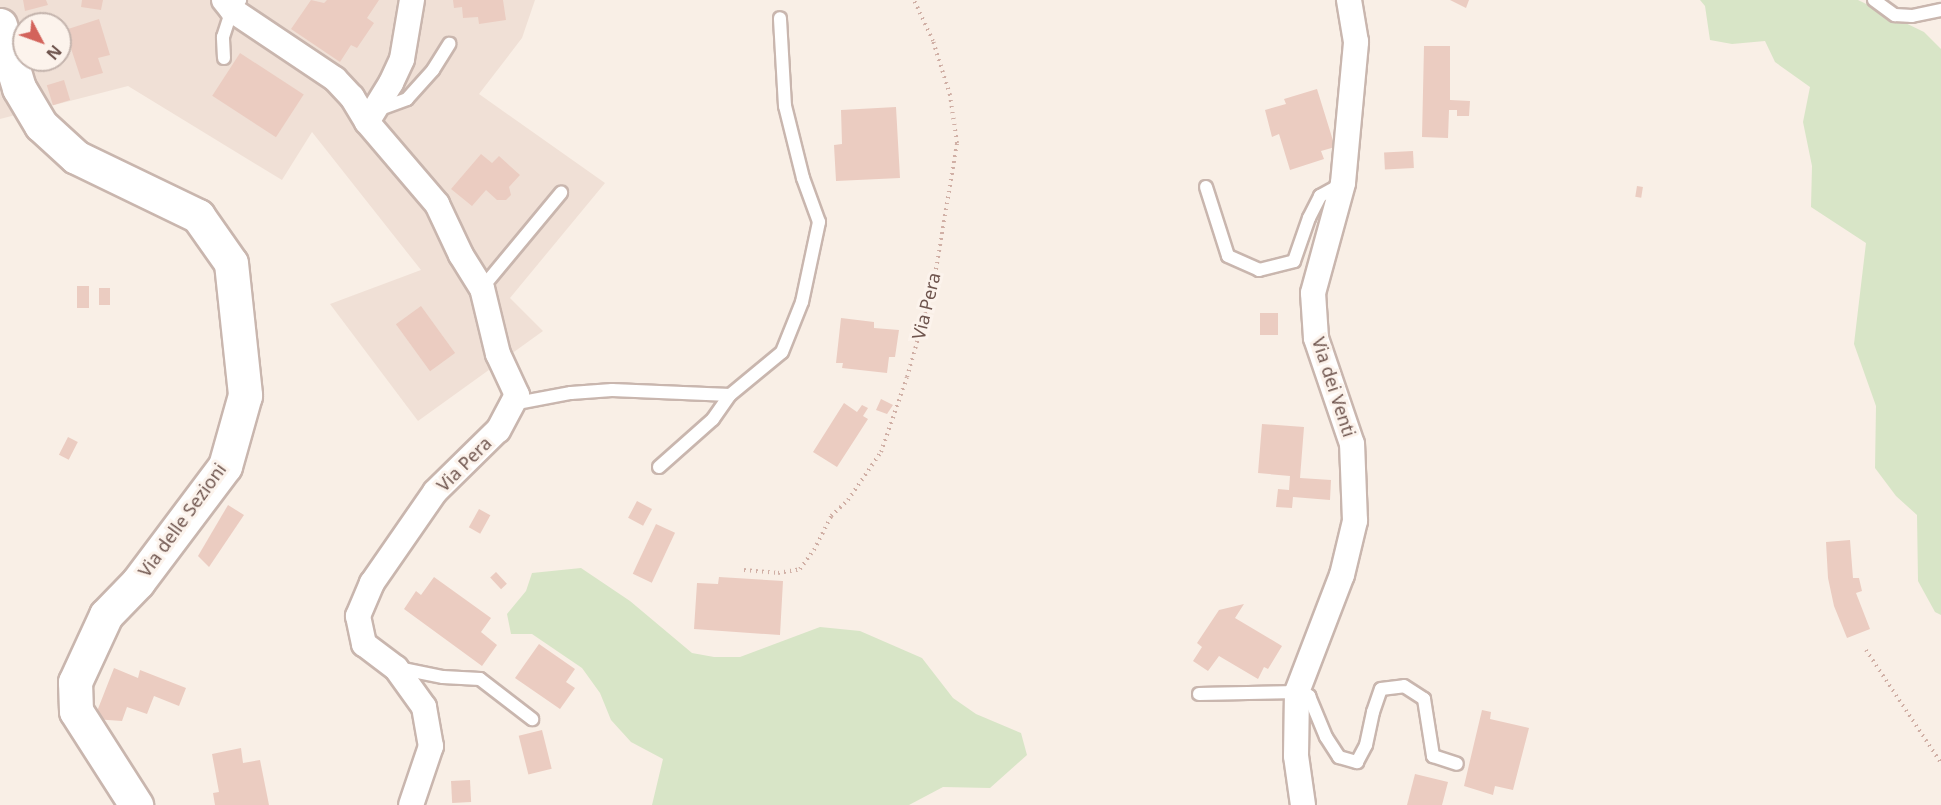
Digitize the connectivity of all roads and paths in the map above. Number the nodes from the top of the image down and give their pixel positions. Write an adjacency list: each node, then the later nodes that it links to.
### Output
1 (412, 0): 11 (street)
2 (914, 0): 19 (path, Via Pera)
3 (1349, 0): 12 (street, Via dei Venti)
4 (1874, 0): 6 (lane)
5 (232, 3): 10 (lane); 11 (street)
6 (1941, 10)
7 (780, 18): 16 (lane)
8 (0, 25): 27 (street, Via delle Sezioni)
9 (449, 44): 11 (lane)
10 (224, 58)
11 (370, 116): 15 (street)
12 (1343, 183): 13 (lane); 22 (street, Via dei Venti)
13 (1206, 187)
14 (561, 193): 15 (lane)
15 (482, 288): 17 (street)
16 (730, 395): 17 (lane); 18 (lane)
17 (512, 404): 21 (street, Via Pera)
18 (659, 467)
19 (744, 570)
20 (1866, 650): 25 (path)
21 (396, 668): 24 (lane); 28 (street, Via Pera)
22 (1298, 692): 23 (lane); 26 (lane); 29 (street, Via dei Venti)
23 (1199, 694)
24 (532, 719)
25 (1941, 763)
26 (1457, 764)
27 (136, 805)
28 (411, 805)
29 (1304, 805)

